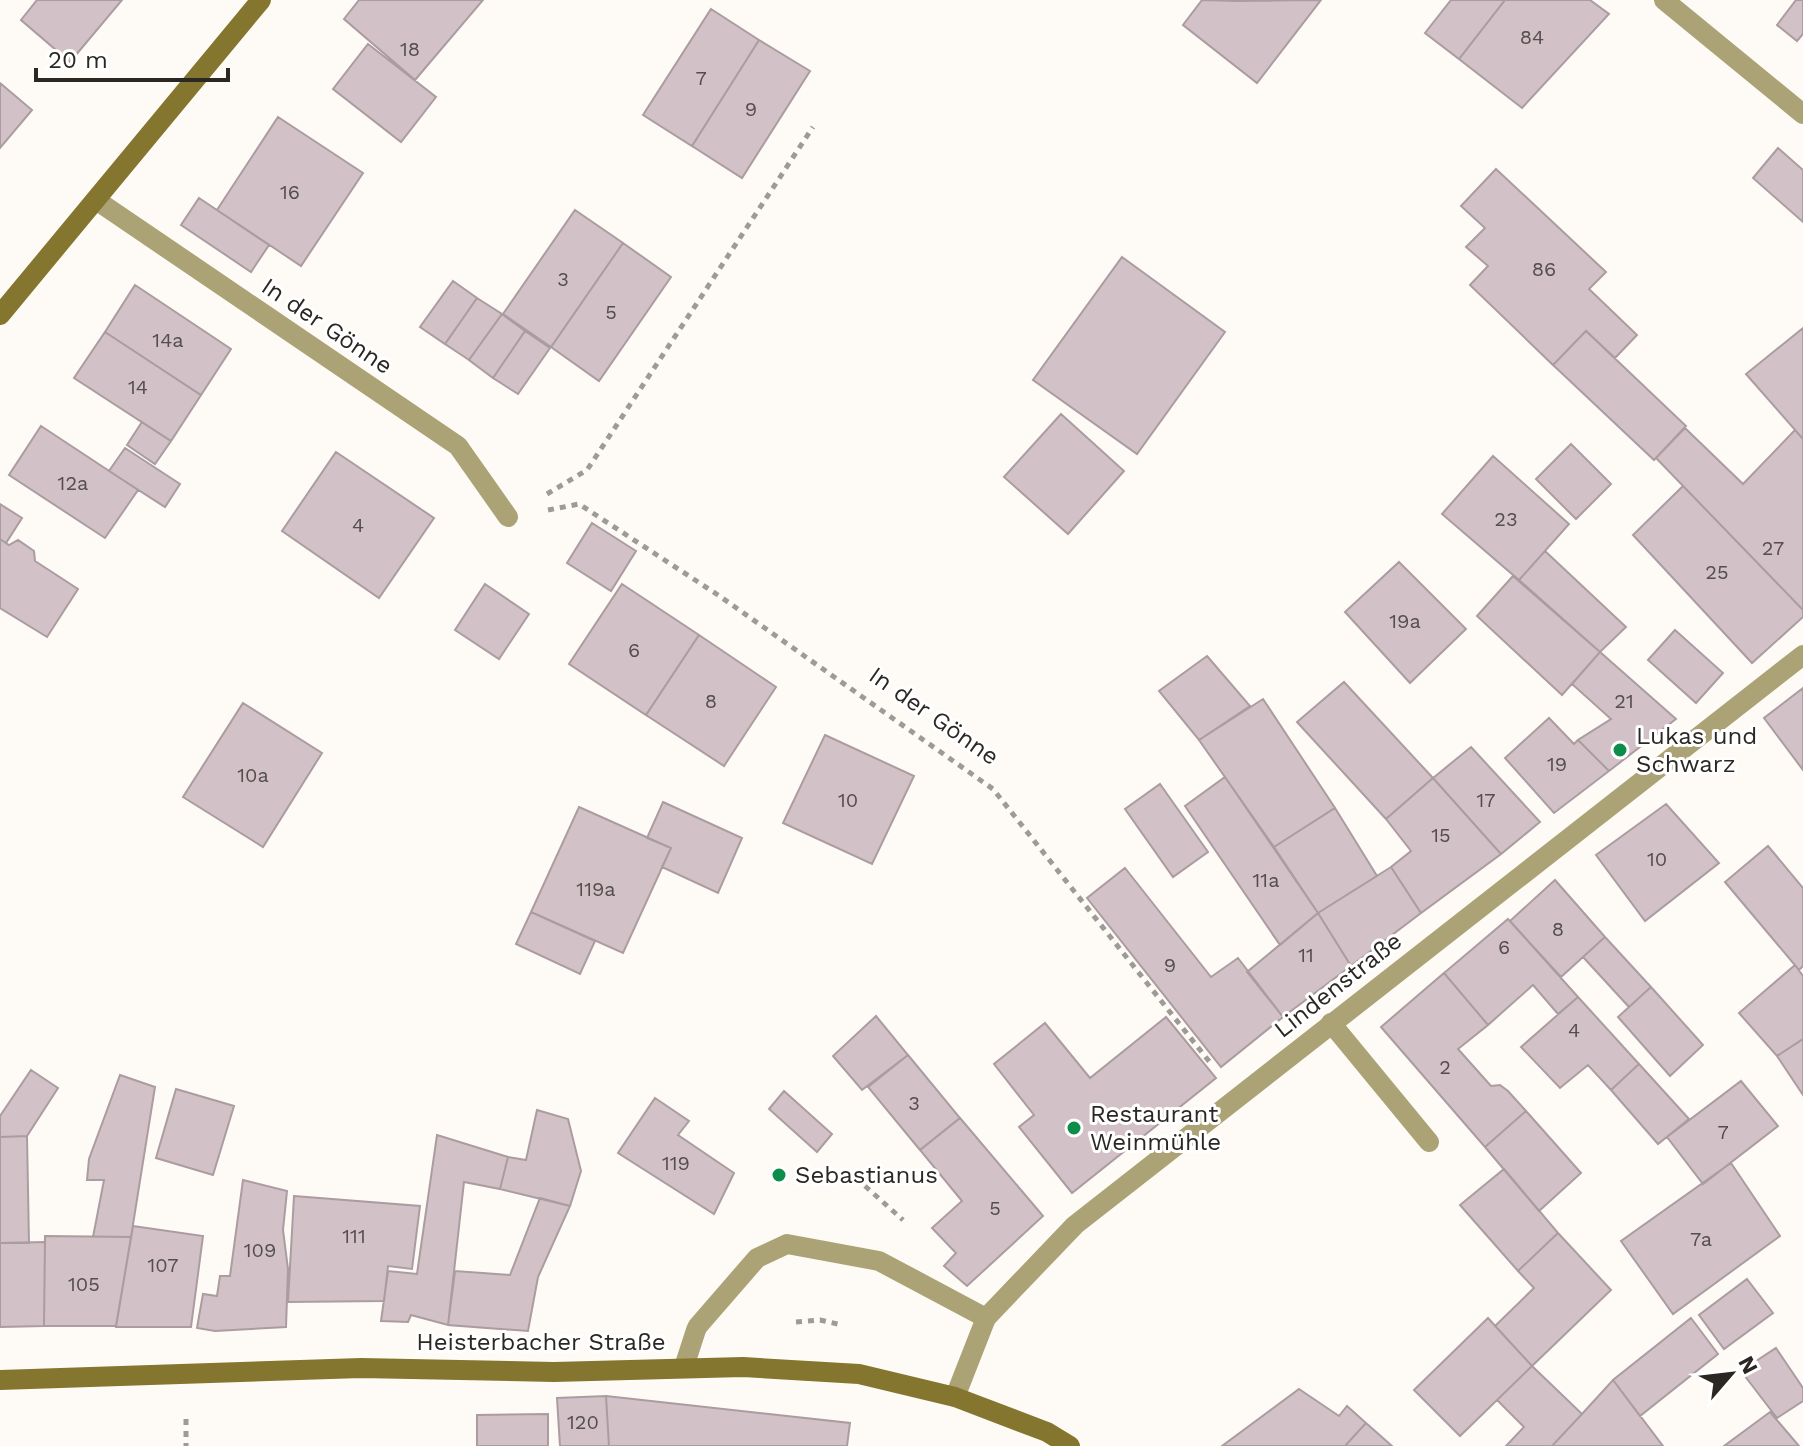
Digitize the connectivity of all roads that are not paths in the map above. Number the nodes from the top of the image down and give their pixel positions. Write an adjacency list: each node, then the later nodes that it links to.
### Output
1 (261, 0): 4 (main road)
2 (1664, 0): 3 (street)
3 (1803, 114)
4 (96, 200): 5 (main road); 6 (street, In der Gönne)
5 (0, 315)
6 (508, 517)
7 (1803, 655): 8 (street, Lindenstraße)
8 (1331, 1023): 9 (street); 10 (street, Lindenstraße)
9 (1429, 1142)
10 (986, 1318): 11 (street); 13 (street, Lindenstraße)
11 (684, 1367): 12 (main road, Heisterbacher Straße); 13 (main road, Heisterbacher Straße)
12 (0, 1380)
13 (955, 1397): 14 (main road, Heisterbacher Straße)
14 (1070, 1446)

